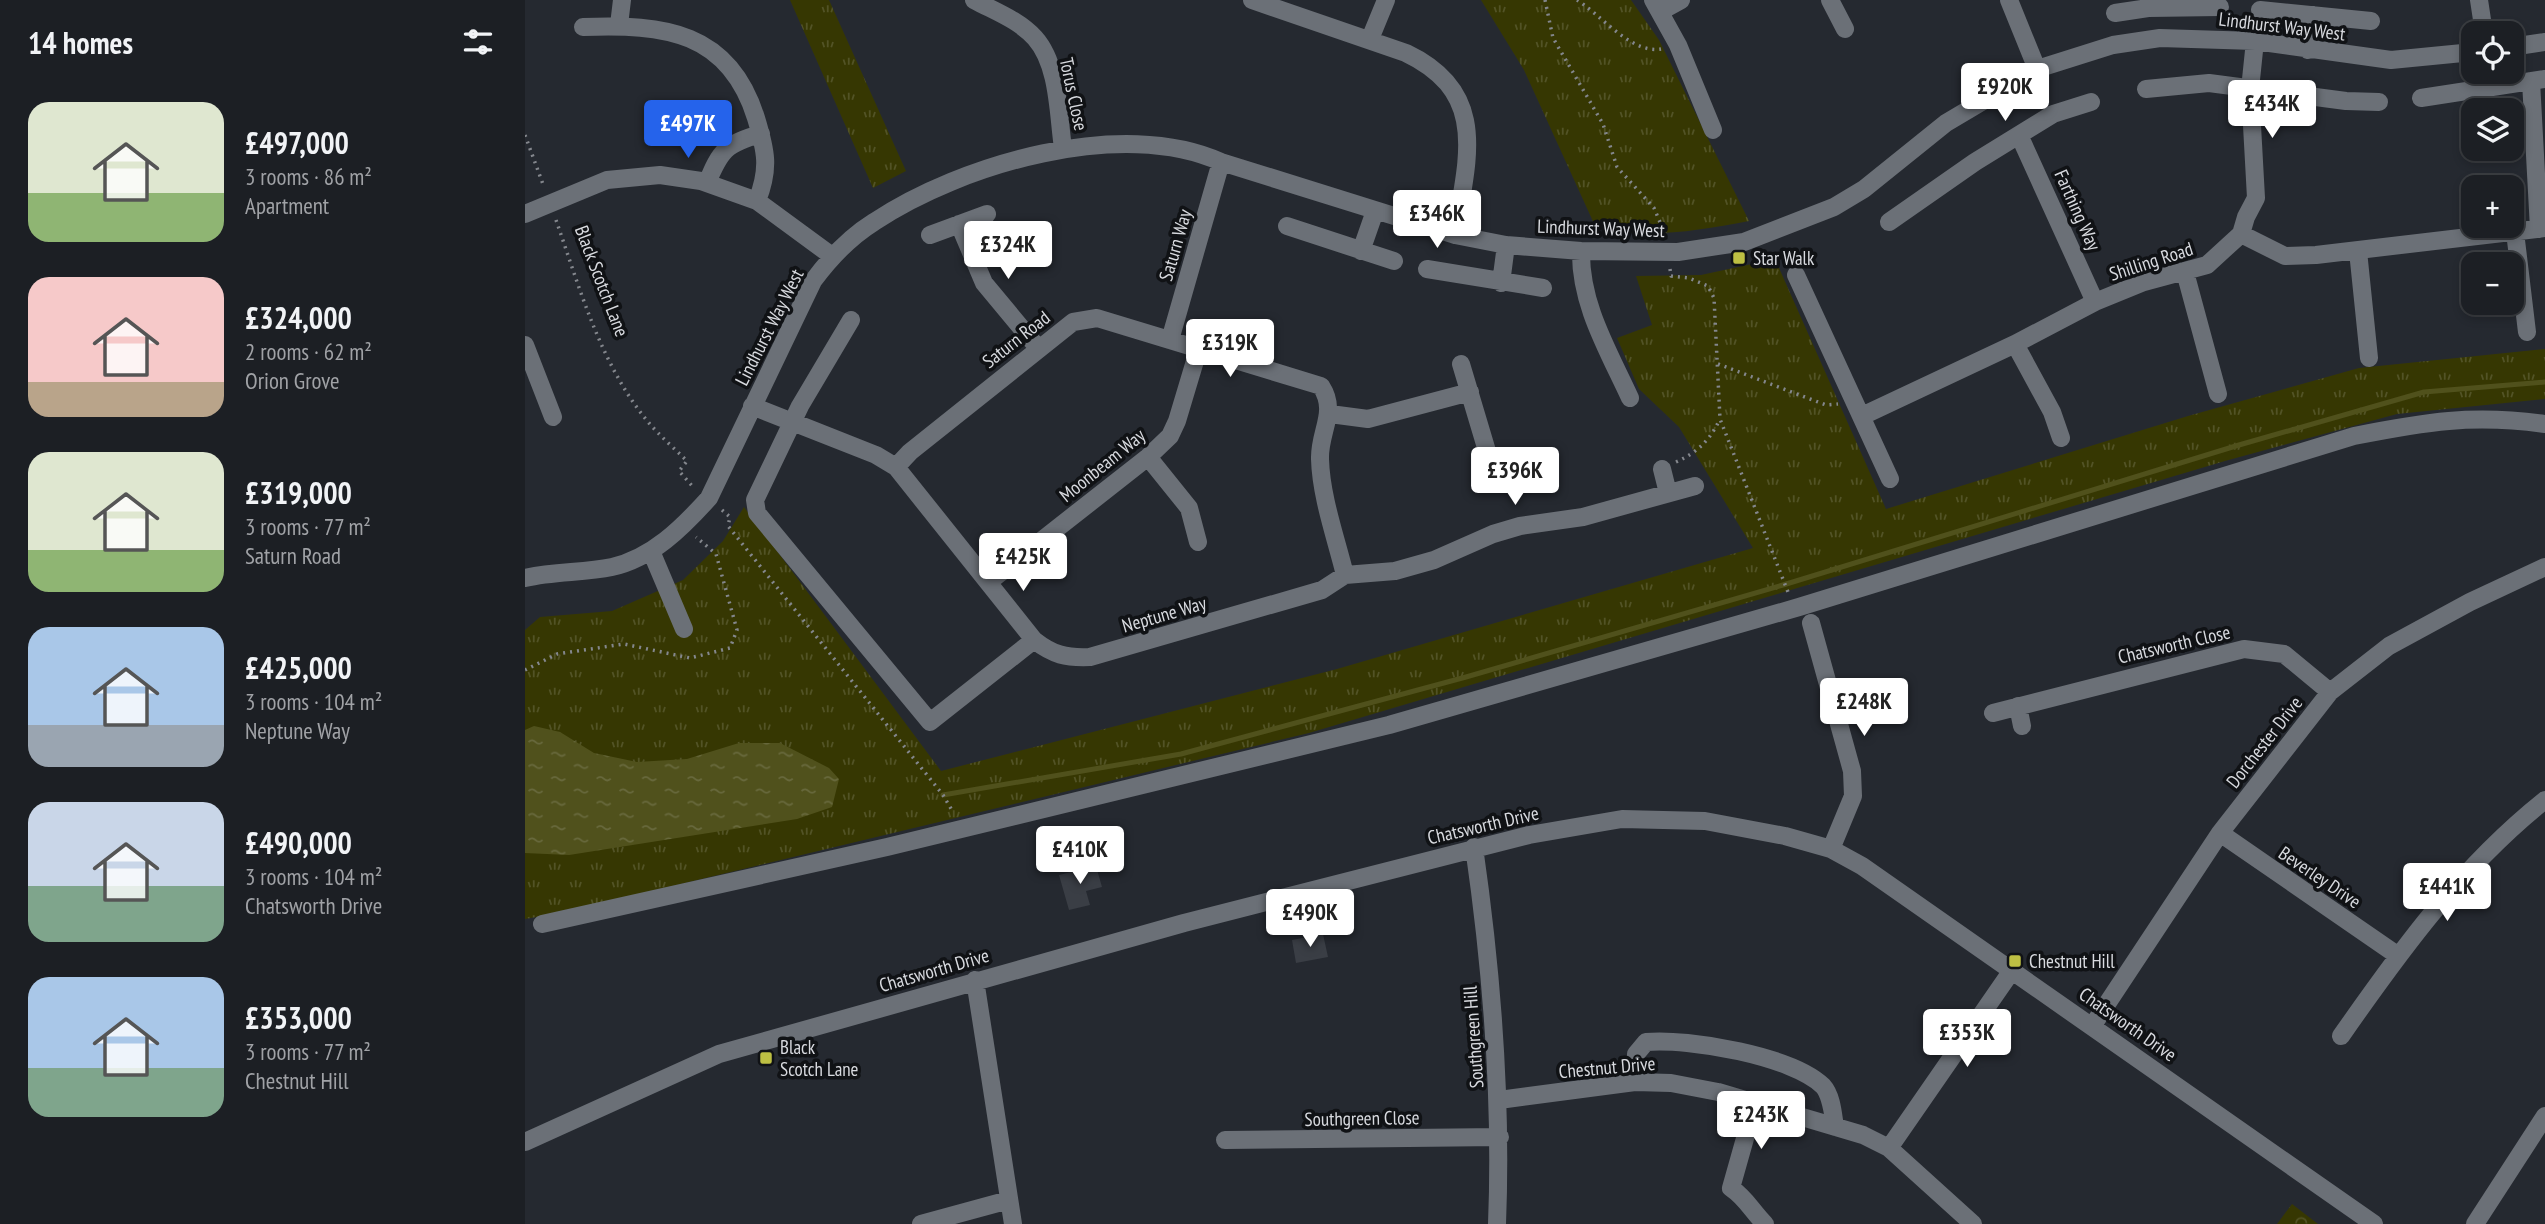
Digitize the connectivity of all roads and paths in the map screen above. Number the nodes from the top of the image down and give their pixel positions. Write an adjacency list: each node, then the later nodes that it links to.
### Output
1 (622, 0): 17 (street)
2 (974, 0): 39 (street, Torus Close)
3 (1252, 0): 21 (street)
4 (1386, 0): 21 (street)
5 (1545, 0): 61 (path)
6 (1577, 0): 24 (path)
7 (1681, 0): 11 (street)
8 (1830, 0): 19 (street)
9 (2009, 0): 28 (street)
10 (2479, 0): 16 (street)
11 (1657, 6): 24 (street)
12 (2260, 10): 14 (street)
13 (2115, 13): 20 (street)
14 (2313, 15): 15 (street); 26 (street)
15 (2371, 21)
16 (2482, 21)
17 (619, 25): 18 (street); 36 (street)
18 (583, 27)
19 (1845, 29)
20 (2206, 38): 22 (street, Lindhurst Way West); 28 (street, Lindhurst Way West)
21 (1370, 39): 54 (street)
22 (2255, 41): 26 (street, Lindhurst Way West); 31 (street)
23 (2545, 42): 25 (street)
24 (1678, 45): 35 (street)
25 (2524, 45)
26 (2308, 50): 27 (street, Lindhurst Way West)
27 (2461, 53)
28 (2037, 69): 61 (street, Lindhurst Way West)
29 (2538, 80): 32 (street); 50 (street)
30 (2146, 89): 31 (street)
31 (2250, 89): 34 (street); 52 (street)
32 (2421, 98)
33 (2091, 102): 38 (street)
34 (2379, 103)
35 (1713, 130)
36 (761, 134): 41 (street); 42 (street)
37 (525, 135): 43 (path)
38 (2020, 137): 47 (street); 69 (street, Farthing Way)
39 (1063, 148): 40 (street, Lindhurst Way West); 62 (street, Lindhurst Way West)
40 (1221, 162): 44 (street, Lindhurst Way West); 72 (street, Saturn Way)
41 (707, 183): 42 (street); 43 (street)
42 (757, 201): 62 (street)
43 (550, 202): 45 (street); 99 (path, Black Scotch Lane)
44 (1375, 211): 54 (street, Lindhurst Way West); 58 (street)
45 (525, 214)
46 (987, 214): 48 (street)
47 (1889, 222)
48 (959, 224): 53 (street); 75 (street)
49 (1287, 226): 58 (street)
50 (2542, 229): 51 (street)
51 (2524, 231)
52 (2241, 234): 60 (street); 65 (street, Shilling Road)
53 (930, 235)
54 (1455, 235): 57 (street, Lindhurst Way West)
55 (2465, 238): 60 (street)
56 (2516, 238): 71 (street)
57 (1506, 245): 59 (street, Lindhurst Way West); 67 (street)
58 (1361, 251): 63 (street)
59 (1581, 251): 61 (street, Lindhurst Way West); 83 (street)
60 (2358, 251): 77 (street)
61 (1668, 253): 79 (path)
62 (832, 256): 84 (street, Lindhurst Way West)
63 (1394, 261)
64 (1427, 269): 67 (street)
65 (2185, 272): 69 (street, Shilling Road); 82 (street)
66 (1796, 275): 80 (street)
67 (1501, 283): 68 (street)
68 (1543, 288)
69 (2095, 302): 73 (street, Shilling Road)
70 (851, 320): 89 (street)
71 (2527, 332)
72 (1170, 340): 75 (street, Saturn Road); 76 (street, Saturn Road)
73 (2015, 344): 86 (street, Shilling Road); 91 (street)
74 (525, 345): 87 (street)
75 (1038, 348): 94 (street, Saturn Road)
76 (1198, 351): 85 (street, Saturn Road); 93 (street, Moonbeam Way)
77 (2369, 358)
78 (1461, 364): 81 (street)
79 (1718, 365): 80 (path); 88 (path)
80 (1850, 391): 86 (street)
81 (1470, 392): 85 (street); 92 (street)
82 (2218, 394)
83 (1630, 398)
84 (752, 406): 89 (street, Neptune Way); 99 (street, Lindhurst Way West)
85 (1330, 414): 105 (street)
86 (1862, 416): 96 (street)
87 (553, 417)
88 (1720, 419): 95 (path); 108 (path)
89 (794, 421): 94 (street, Neptune Way); 111 (street)
90 (2545, 424): 108 (street)
91 (2061, 438)
92 (1487, 450)
93 (1148, 457): 100 (street); 107 (street, Moonbeam Way)
94 (896, 467): 107 (street, Neptune Way)
95 (1662, 469): 98 (street)
96 (1890, 479)
97 (1695, 486): 98 (street, Neptune Way)
98 (1668, 493): 105 (street, Neptune Way)
99 (709, 498): 101 (street, Lindhurst Way West); 117 (path, Black Scotch Lane)
100 (1198, 542)
101 (651, 551): 104 (street, Lindhurst Way West); 110 (street)
102 (525, 564): 104 (street, Lindhurst Way West)
103 (2545, 567): 112 (street, Dorchester Drive)
104 (551, 572): 106 (street, Lindhurst Way West)
105 (1345, 575): 111 (street, Neptune Way)
106 (525, 578)
107 (990, 580): 111 (street, Neptune Way)
108 (1799, 607): 117 (street)
109 (1811, 623): 120 (street)
110 (684, 629)
111 (1034, 640)
112 (2330, 692): 113 (street, Chatsworth Close); 118 (street, Dorchester Drive)
113 (2018, 706): 114 (street, Chatsworth Close); 115 (street)
114 (1993, 713)
115 (2022, 726)
116 (2545, 800): 122 (street)
117 (963, 829): 121 (street)
118 (2220, 834): 122 (street, Beverley Drive); 125 (street, Dorchester Drive)
119 (1474, 847): 120 (street, Chatsworth Drive); 124 (street, Chatsworth Drive); 128 (street, Southgreen Hill)
120 (1831, 849): 123 (street, Chatsworth Drive)
121 (542, 924)
122 (2397, 955): 126 (street)
123 (2013, 969): 125 (street, Chatsworth Drive); 135 (street)
124 (975, 980): 134 (street, Chatsworth Drive); 136 (street)
125 (2093, 1025): 142 (street, Chatsworth Drive)
126 (2341, 1036)
127 (1635, 1082): 128 (street, Chestnut Drive); 129 (street, Chestnut Drive); 131 (street)
128 (1499, 1100): 132 (street, Southgreen Hill)
129 (1755, 1103): 131 (street, Chestnut Drive); 140 (street)
130 (2545, 1116): 143 (street)
131 (1835, 1127): 135 (street, Chestnut Drive)
132 (1500, 1137): 133 (street, Southgreen Close); 139 (street, Southgreen Hill)
133 (1225, 1140)
134 (525, 1142)
135 (1889, 1147): 141 (street, Chestnut Drive)
136 (1009, 1200): 137 (street); 138 (street)
137 (921, 1224)
138 (1013, 1224)
139 (1497, 1224)
140 (1765, 1224)
141 (1973, 1224)
142 (2374, 1224)
143 (2475, 1224)

